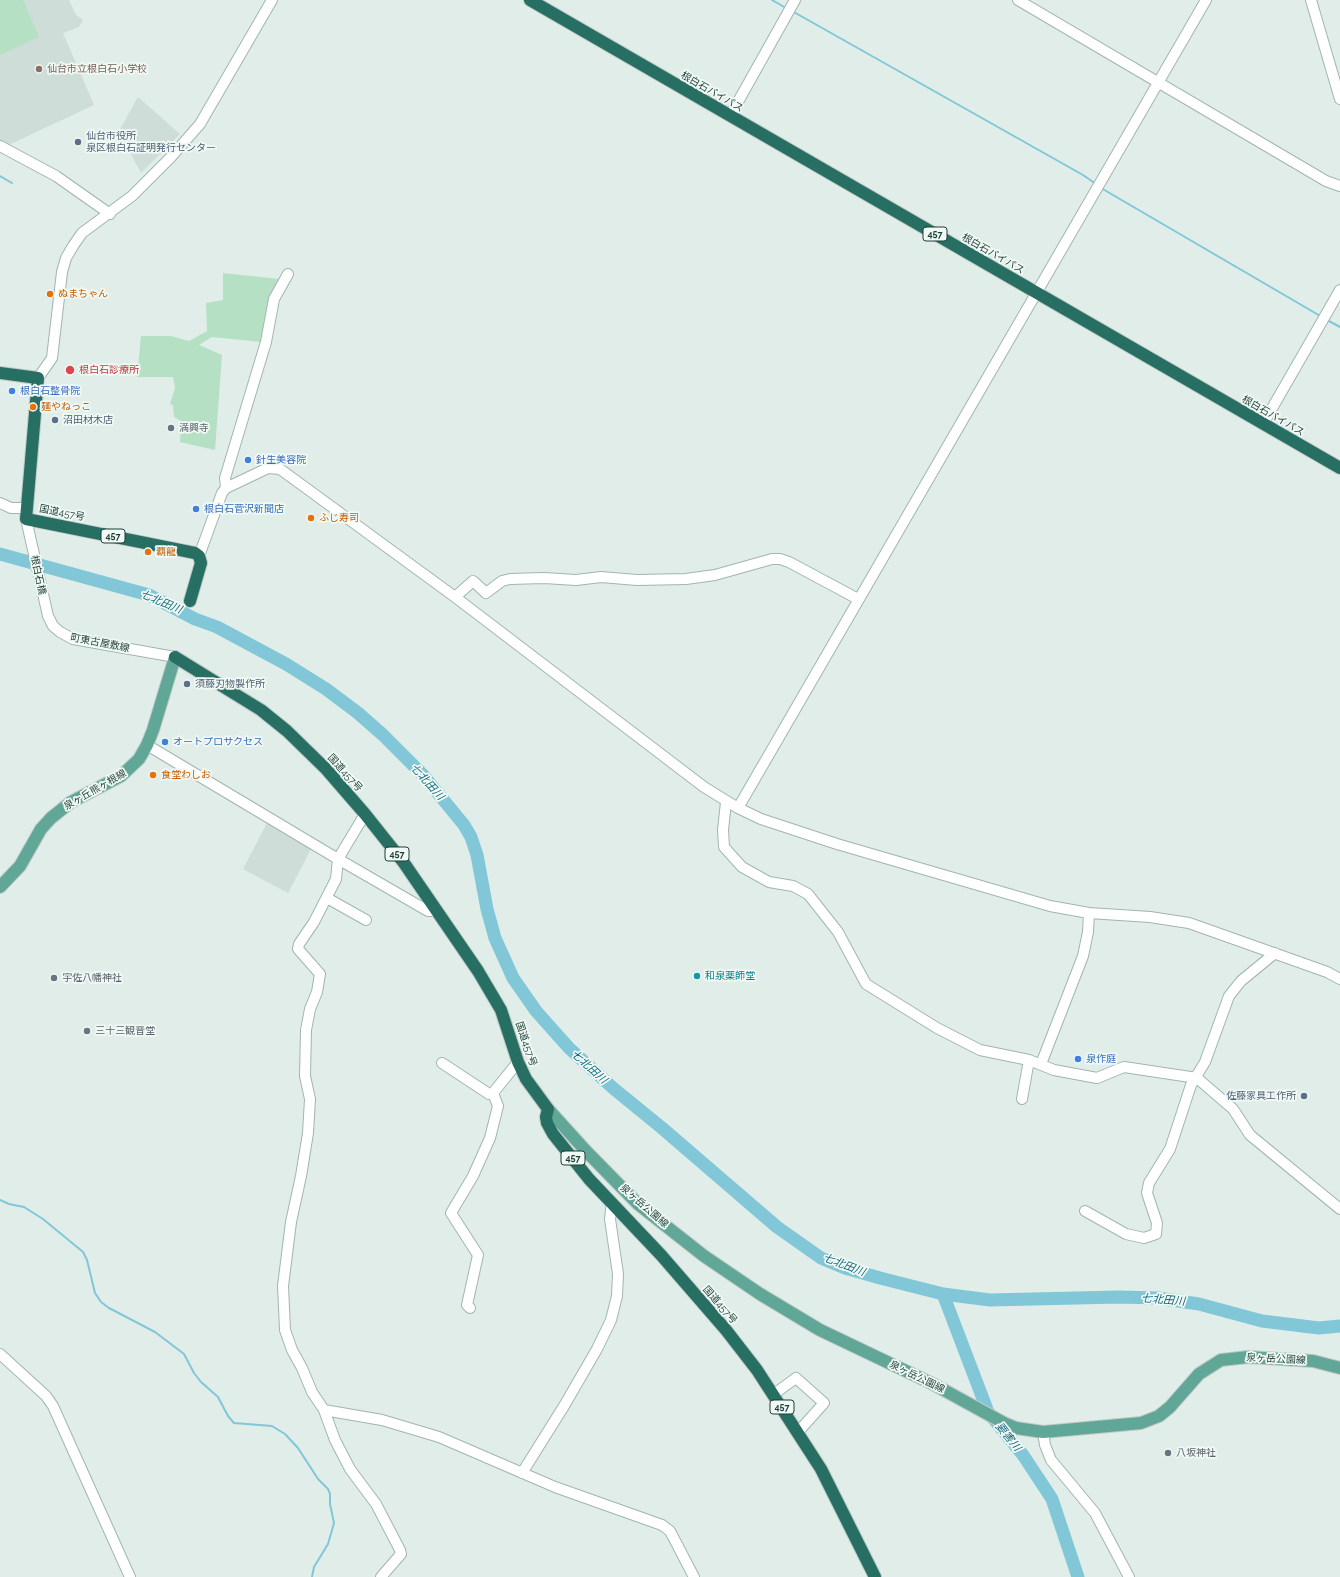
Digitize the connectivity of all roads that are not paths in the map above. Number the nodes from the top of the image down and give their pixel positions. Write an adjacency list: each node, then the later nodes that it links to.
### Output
1 (272, 0): 12 (street)
2 (530, 0): 9 (highway, 根白石バイパス / 457)
3 (1018, 0): 7 (street)
4 (1206, 0): 7 (street)
5 (1312, 0): 8 (street)
6 (795, 1): 9 (street)
7 (1159, 82): 11 (street); 15 (street)
8 (1340, 99)
9 (730, 116): 15 (highway, 根白石バイパス / 457)
10 (0, 146): 12 (street)
11 (1340, 186)
12 (110, 214): 17 (street)
13 (288, 274): 20 (street)
14 (1340, 290): 18 (street)
15 (1036, 293): 18 (highway, 根白石バイパス / 457); 25 (street)
16 (0, 373): 17 (highway)
17 (38, 378): 22 (highway, 国道457号)
18 (1263, 424): 19 (highway, 根白石バイパス / 457)
19 (1340, 468)
20 (226, 488): 23 (street); 24 (street)
21 (0, 503): 22 (street)
22 (26, 514): 23 (highway, 国道457号 / 457); 27 (street, 根白石橋)
23 (199, 556): 26 (highway)
24 (455, 597): 25 (street); 30 (street)
25 (858, 599): 31 (street)
26 (190, 601)
27 (44, 603): 28 (street, 町東古屋敷線)
28 (175, 657): 29 (main road, 泉ヶ丘熊ヶ根線); 32 (highway, 国道457号 / 457)
29 (147, 745): 33 (street); 34 (main road, 泉ヶ丘熊ヶ根線)
30 (726, 802): 31 (street); 41 (street)
31 (738, 808): 37 (street)
32 (366, 814): 33 (street); 36 (highway, 国道457号 / 457)
33 (338, 859): 35 (street); 36 (street)
34 (0, 887)
35 (326, 898): 38 (street); 56 (street)
36 (436, 910): 42 (highway, 国道457号 / 457)
37 (1089, 913): 39 (street); 44 (street)
38 (366, 920)
39 (1275, 953): 40 (street); 45 (street)
40 (1340, 979)
41 (1029, 1060): 44 (street); 47 (street)
42 (518, 1062): 46 (street); 48 (highway, 国道457号 / 457)
43 (442, 1063): 46 (street)
44 (1041, 1064): 45 (street)
45 (1197, 1078): 50 (street); 51 (street)
46 (493, 1093): 52 (street)
47 (1022, 1099)
48 (548, 1109): 49 (highway, 国道457号 / 457); 58 (main road, 泉ヶ岳公園線)
49 (612, 1202): 55 (highway, 国道457号 / 457); 59 (street)
50 (1340, 1209)
51 (1085, 1211)
52 (470, 1308)
53 (0, 1354): 60 (street)
54 (1340, 1368): 58 (main road, 泉ヶ岳公園線)
55 (774, 1394): 57 (highway, 国道457号 / 457); 57 (street)
56 (324, 1410): 59 (street); 61 (street)
57 (798, 1432): 63 (highway, 国道457号 / 457)
58 (1043, 1432): 64 (street)
59 (522, 1473): 62 (street)
60 (130, 1577)
61 (381, 1577)
62 (694, 1577)
63 (875, 1577)
64 (1129, 1577)

